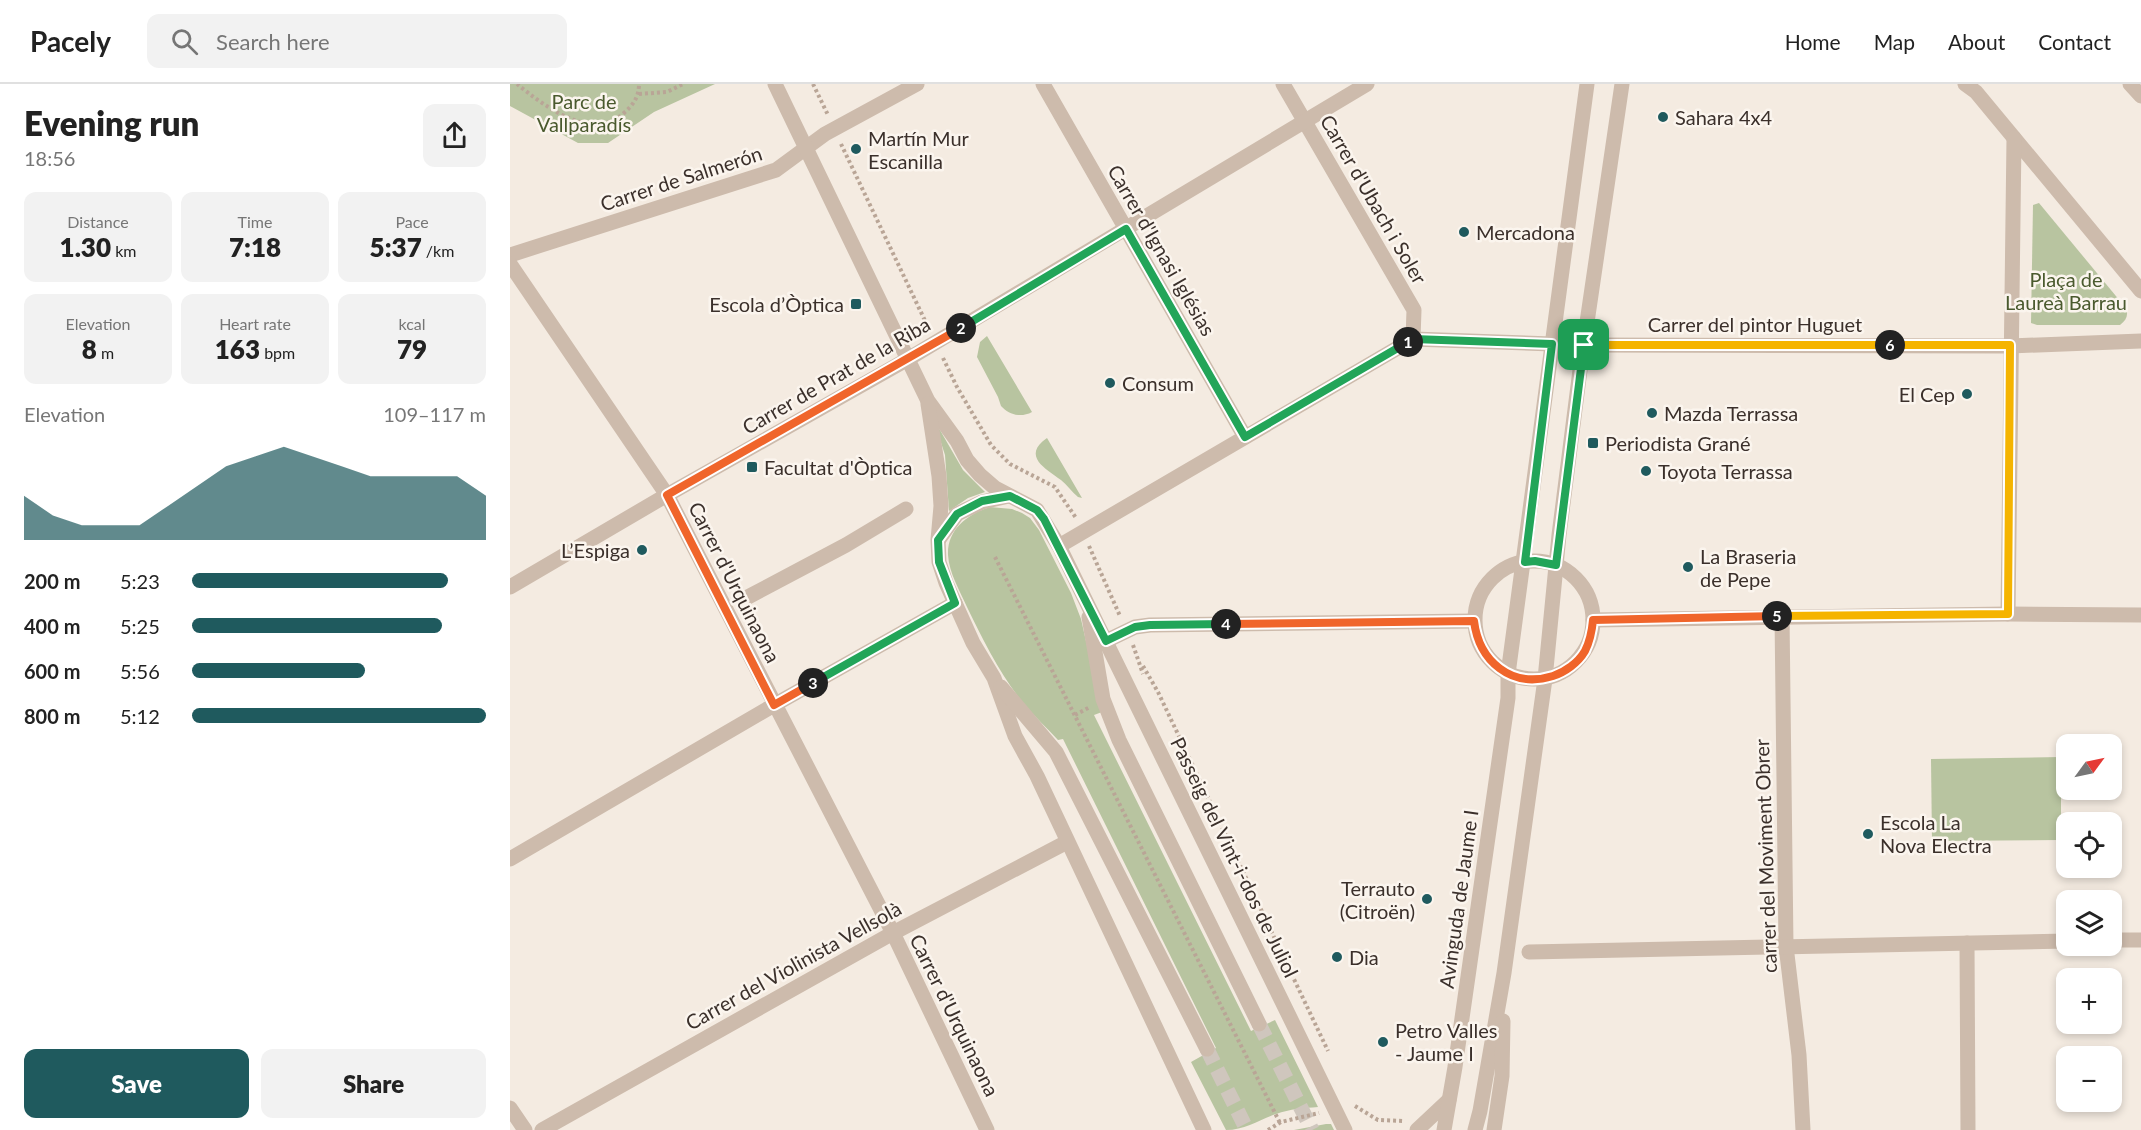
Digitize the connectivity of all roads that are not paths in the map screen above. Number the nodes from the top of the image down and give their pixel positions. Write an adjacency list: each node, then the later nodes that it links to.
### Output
1 (775, 84): 13 (street, Passeig del Vint-i-dos de Juliol)
2 (917, 84): 13 (street, Carrer de Salmerón)
3 (1042, 84): 14 (street, Carrer d'Ignasi Iglésias)
4 (1283, 84): 11 (street, Carrer d'Ubach i Soler)
5 (1367, 84): 11 (street, Carrer de Prat de la Riba)
6 (1587, 84): 20 (street, Avinguda de Jaume I)
7 (1622, 84): 21 (street)
8 (2130, 84): 10 (street)
9 (1975, 87): 12 (street)
10 (2141, 96)
11 (1305, 122): 14 (street, Carrer de Prat de la Riba); 18 (street, Carrer d'Ubach i Soler)
12 (2014, 138): 17 (street); 22 (street)
13 (806, 149): 15 (street, Carrer de Salmerón); 23 (street, Passeig del Vint-i-dos de Juliol)
14 (1126, 229): 23 (street, Carrer de Prat de la Riba); 25 (street, Carrer d'Ignasi Iglésias)
15 (510, 255)
16 (510, 264): 26 (street, Carrer d'Urquinaona)
17 (2141, 291)
18 (1413, 339): 20 (street); 25 (street)
19 (2141, 341): 22 (street, Carrer del pintor Huguet)
20 (1552, 344): 31 (street, Avinguda de Jaume I)
21 (1584, 345): 22 (street, Carrer del pintor Huguet); 32 (street)
22 (2010, 345): 37 (street)
23 (908, 359): 24 (street, Passeig del Vint-i-dos de Juliol); 26 (street, Carrer de Prat de la Riba)
24 (928, 401): 27 (street, Passeig del Vint-i-dos de Juliol); 29 (street, Passeig del Vint-i-dos de Juliol)
25 (1245, 437): 30 (street)
26 (667, 495): 33 (street, Carrer de Prat de la Riba); 46 (street, Carrer d'Urquinaona)
27 (1010, 496): 29 (street); 30 (street, Passeig del Vint-i-dos de Juliol)
28 (906, 509): 34 (street)
29 (938, 540): 35 (street, Passeig del Vint-i-dos de Juliol)
30 (1059, 546): 36 (street, Passeig del Vint-i-dos de Juliol)
31 (1525, 562): 32 (street); 41 (street); 43 (street, Avinguda de Jaume I)
32 (1556, 565): 40 (street); 45 (street)
33 (510, 587)
34 (746, 598)
35 (955, 603): 44 (street, Passeig del Vint-i-dos de Juliol); 46 (street)
36 (1086, 603): 42 (street, Passeig del Vint-i-dos de Juliol); 57 (street, Passeig del Vint-i-dos de Juliol)
37 (2008, 614): 38 (street); 39 (street)
38 (2141, 615)
39 (1782, 616): 40 (street); 54 (street, carrer del Moviment Obrer)
40 (1593, 620): 45 (street)
41 (1474, 621): 42 (street); 43 (street)
42 (1106, 641): 61 (street, Passeig del Vint-i-dos de Juliol)
43 (1508, 674): 45 (street); 59 (street, Avinguda de Jaume I)
44 (994, 678): 47 (street, Passeig del Vint-i-dos de Juliol); 58 (street, Passeig del Vint-i-dos de Juliol)
45 (1545, 679): 56 (street)
46 (774, 705): 48 (street); 49 (street, Carrer d'Urquinaona)
47 (1067, 842): 49 (street, Carrer del Violinista Vellsolà); 66 (street, Passeig del Vint-i-dos de Juliol)
48 (510, 859)
49 (893, 933): 64 (street, Carrer del Violinista Vellsolà); 65 (street, Carrer d'Urquinaona)
50 (2122, 940): 51 (street)
51 (2141, 940)
52 (2056, 941): 53 (street)
53 (1967, 943): 54 (street); 73 (street)
54 (1786, 946): 55 (street); 72 (street, carrer del Moviment Obrer)
55 (1529, 952)
56 (1504, 973): 70 (street); 71 (street)
57 (1259, 1024)
58 (1207, 1049)
59 (1449, 1100): 62 (street); 69 (street, Avinguda de Jaume I)
60 (510, 1107): 63 (street)
61 (1336, 1110): 67 (street, Passeig del Vint-i-dos de Juliol); 68 (street)
62 (1413, 1124)
63 (525, 1130)
64 (542, 1130)
65 (987, 1130)
66 (1204, 1130)
67 (1345, 1130)
68 (1355, 1130)
69 (1444, 1130)
70 (1475, 1130)
71 (1494, 1130)
72 (1803, 1130)
73 (1968, 1130)

